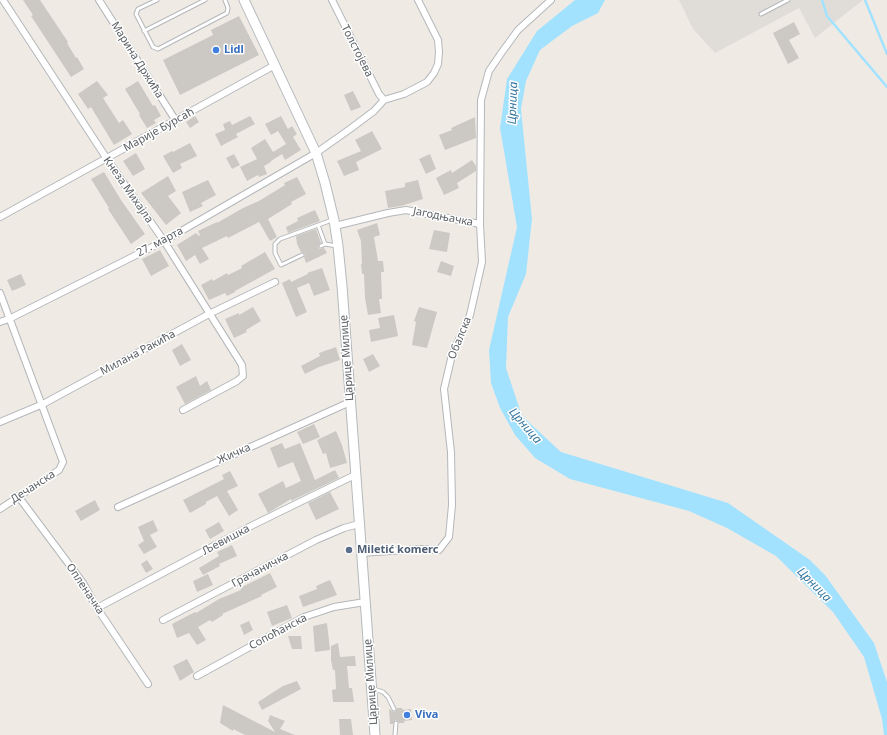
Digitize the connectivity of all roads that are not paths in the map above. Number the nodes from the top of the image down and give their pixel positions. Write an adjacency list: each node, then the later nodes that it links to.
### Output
1 (3, 0): 17 (street, Кнеза Михајла)
2 (99, 0): 15 (street, Марина Држића)
3 (157, 0): 12 (lane)
4 (205, 0): 12 (lane)
5 (225, 0): 12 (lane)
6 (244, 0): 13 (main road, Царице Милице)
7 (332, 0): 14 (street, Толстојева)
8 (418, 0): 14 (street)
9 (551, 0): 20 (street, Обалска)
10 (788, 0): 11 (lane)
11 (761, 14)
12 (144, 31)
13 (275, 65): 15 (street, Марије Бурсаћ); 16 (main road, Царице Милице)
14 (384, 100): 16 (street, 27. марта)
15 (176, 121): 17 (street, Марије Бурсаћ)
16 (316, 153): 19 (main road, Царице Милице); 22 (street, 27. марта)
17 (107, 159): 18 (street, Марије Бурсаћ); 22 (street, Кнеза Михајла)
18 (0, 217)
19 (334, 223): 20 (street, Јагодњачка); 21 (lane); 23 (main road, Царице Милице)
20 (480, 224): 39 (street, Обалска)
21 (318, 225): 23 (lane); 24 (lane)
22 (164, 240): 27 (street, Кнеза Михајла); 28 (street, 27. марта)
23 (338, 246): 30 (main road, Царице Милице)
24 (302, 255)
25 (275, 282): 27 (street, Милана Ракића)
26 (0, 293): 28 (street)
27 (209, 314): 31 (street, Милана Ракића); 32 (street, Кнеза Михајла)
28 (9, 318): 29 (street, 27. марта); 31 (street)
29 (0, 322)
30 (350, 402): 34 (main road, Царице Милице); 36 (street, Жичка)
31 (43, 404): 33 (street, Милана Ракића); 35 (street, Дечанска)
32 (183, 410)
33 (0, 422)
34 (355, 475): 38 (main road, Царице Милице); 41 (street, Љевишка)
35 (18, 496): 37 (street, Дечанска); 41 (street, Опленачка)
36 (118, 507)
37 (0, 509)
38 (359, 524): 39 (main road, Царице Милице); 42 (street, Грачаничка)
39 (361, 553): 40 (main road, Царице Милице)
40 (364, 602): 43 (street, Сопоћанска); 45 (main road, Царице Милице)
41 (98, 608): 44 (street, Опленачка)
42 (163, 620)
43 (197, 676)
44 (148, 684)
45 (371, 689): 46 (lane); 48 (main road, Царице Милице)
46 (394, 709)
47 (396, 724): 49 (lane)
48 (374, 735)
49 (395, 735)

